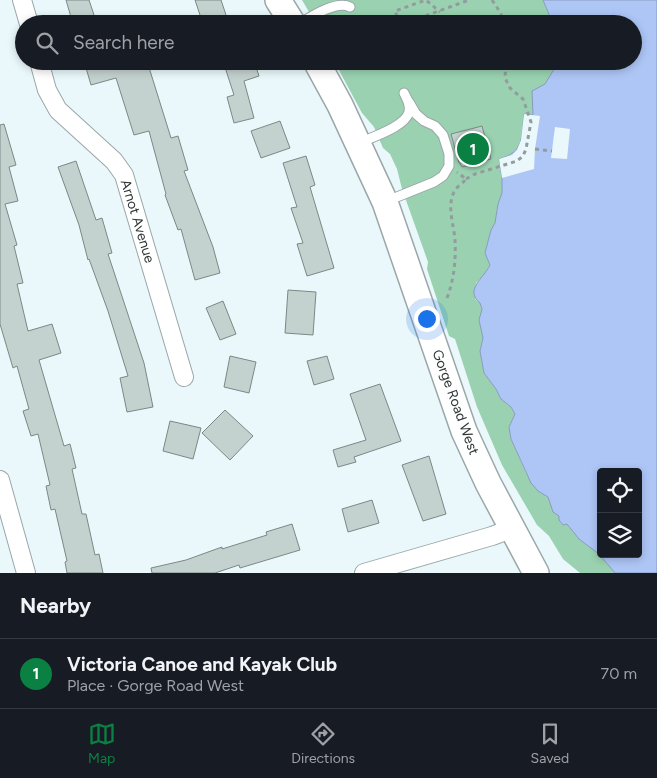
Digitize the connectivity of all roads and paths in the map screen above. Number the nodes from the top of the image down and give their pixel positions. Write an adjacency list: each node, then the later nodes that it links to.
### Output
1 (22, 0): 7 (street)
2 (278, 0): 8 (main road)
3 (469, 0): 6 (path)
4 (492, 0): 12 (path)
5 (350, 7): 9 (lane)
6 (440, 12): 10 (path); 11 (path)
7 (26, 15)
8 (287, 15)
9 (314, 15)
10 (397, 15)
11 (430, 15)
12 (501, 15)
13 (41, 70): 25 (street, Arnot Avenue)
14 (321, 70): 18 (main road, Gorge Road West)
15 (505, 70): 22 (path)
16 (404, 93): 17 (lane)
17 (409, 102): 18 (lane); 21 (lane)
18 (358, 143): 23 (main road, Gorge Road West)
19 (535, 150): 20 (path)
20 (552, 151)
21 (448, 166): 22 (path); 23 (lane)
22 (466, 179): 24 (path)
23 (385, 202): 28 (main road, Gorge Road West)
24 (447, 298)
25 (184, 377)
26 (0, 480): 27 (street)
27 (5, 517): 29 (street)
28 (511, 529): 30 (street); 31 (main road, Gorge Road West)
29 (26, 573)
30 (364, 573)
31 (536, 573)

